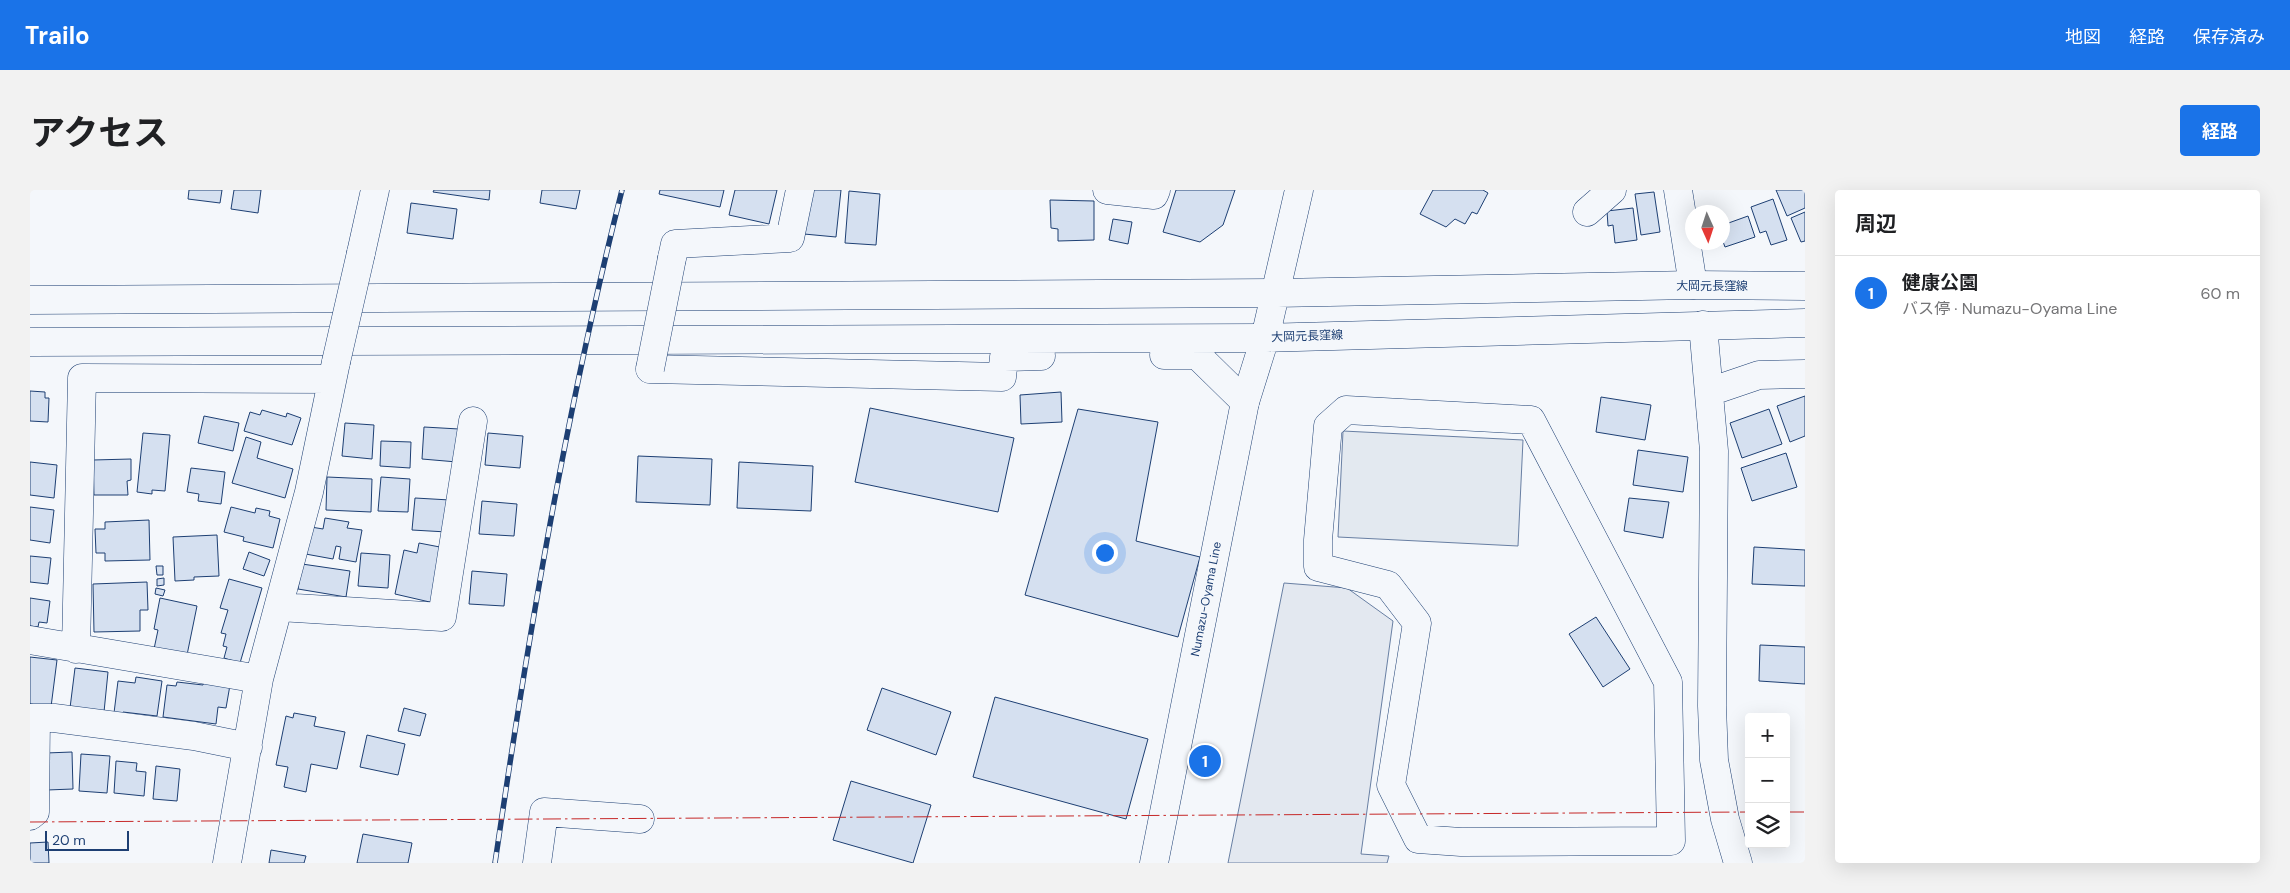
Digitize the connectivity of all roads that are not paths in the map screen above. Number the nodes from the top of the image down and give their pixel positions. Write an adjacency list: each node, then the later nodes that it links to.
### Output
1 (375, 190): 17 (street, bridge)
2 (800, 190): 20 (street, bridge)
3 (1107, 190): 4 (street)
4 (1156, 190)
5 (1299, 190): 11 (street)
6 (1612, 190): 8 (street)
7 (1678, 190): 9 (street)
8 (1587, 212)
9 (1693, 285): 10 (street, 大岡元長窪線); 11 (street, 大岡元長窪線)
10 (1805, 286)
11 (1276, 293): 12 (street); 15 (street, 大岡元長窪線)
12 (30, 300)
13 (1805, 323): 14 (street, 大岡元長窪線)
14 (1703, 325): 15 (street, 大岡元長窪線); 19 (street)
15 (1265, 338): 16 (street); 20 (street, Numazu-Oyama Line)
16 (30, 342)
17 (334, 371): 23 (street); 25 (street)
18 (1805, 374): 19 (street)
19 (1709, 392): 34 (street)
20 (1245, 402): 33 (street, Numazu-Oyama Line)
21 (473, 421): 23 (street)
22 (1388, 585): 22 (street)
23 (279, 607): 26 (street)
24 (30, 640): 25 (street)
25 (76, 649): 26 (street)
26 (259, 679): 28 (street)
27 (33, 718): 28 (street); 29 (street)
28 (248, 747): 31 (street)
29 (30, 816)
30 (640, 819): 32 (street)
31 (227, 863)
32 (537, 863)
33 (1154, 863)
34 (1738, 863)

